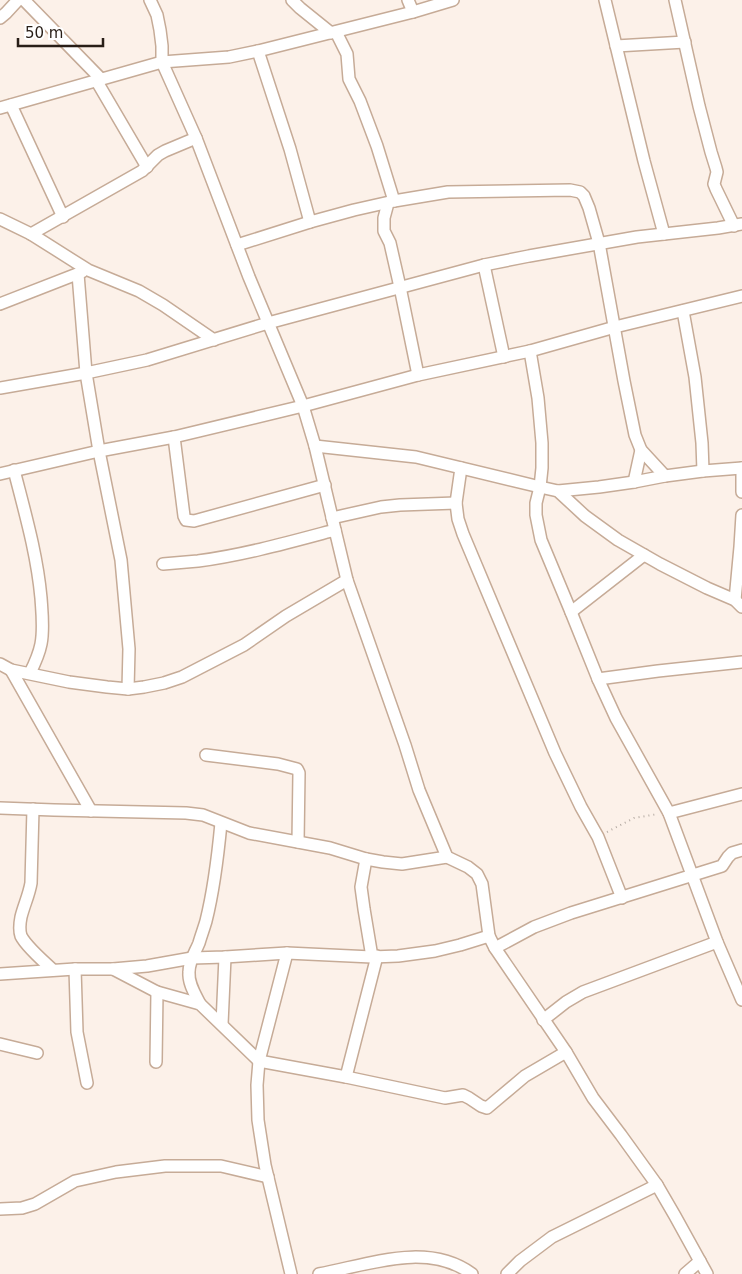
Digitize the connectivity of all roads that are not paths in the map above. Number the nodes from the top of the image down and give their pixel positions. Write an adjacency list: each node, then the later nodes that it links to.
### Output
1 (18, 0): 10 (street)
2 (24, 0): 16 (street)
3 (150, 0): 15 (street)
4 (292, 0): 11 (street)
5 (408, 0): 9 (street)
6 (453, 0): 9 (street)
7 (604, 0): 13 (street)
8 (676, 0): 12 (street)
9 (412, 12): 11 (street)
10 (0, 18)
11 (334, 33): 14 (street); 20 (street)
12 (685, 42): 13 (street); 24 (street)
13 (616, 46): 26 (street)
14 (258, 51): 15 (street); 23 (street)
15 (162, 62): 16 (street); 18 (street)
16 (98, 80): 17 (street); 19 (street)
17 (6, 107): 21 (street)
18 (196, 138): 19 (street); 28 (street)
19 (147, 167): 21 (street)
20 (391, 202): 23 (street); 27 (street); 31 (street)
21 (63, 217): 25 (street)
22 (1, 221): 25 (street)
23 (310, 222): 28 (street)
24 (738, 225): 26 (street)
25 (31, 234): 30 (street)
26 (664, 234): 27 (street)
27 (599, 244): 29 (street); 36 (street)
28 (237, 245): 35 (street)
29 (484, 265): 31 (street); 39 (street)
30 (83, 272): 33 (street); 37 (street); 40 (street)
31 (400, 287): 35 (street); 41 (street)
32 (742, 296): 34 (street)
33 (0, 304)
34 (683, 311): 36 (street); 51 (street)
35 (268, 323): 37 (street); 43 (street)
36 (615, 327): 38 (street); 46 (street)
37 (214, 340): 40 (street)
38 (530, 351): 39 (street); 56 (street)
39 (504, 357): 41 (street)
40 (86, 372): 42 (street); 47 (street)
41 (418, 375): 43 (street)
42 (0, 388)
43 (303, 406): 44 (street); 45 (street)
44 (174, 437): 47 (street); 55 (street)
45 (315, 446): 48 (street); 55 (street)
46 (641, 450): 53 (street); 54 (street)
47 (100, 451): 50 (street); 73 (street)
48 (461, 468): 56 (street); 59 (street)
49 (742, 468): 51 (street); 58 (street)
50 (14, 470): 52 (street); 71 (street)
51 (703, 471): 53 (street)
52 (0, 474)
53 (665, 476): 54 (street)
54 (634, 482): 57 (street)
55 (325, 485): 61 (street)
56 (540, 487): 57 (street); 67 (street)
57 (558, 491): 63 (street)
58 (742, 492)
59 (456, 503): 61 (street); 86 (street)
60 (742, 515): 66 (street)
61 (332, 518): 62 (street)
62 (335, 530): 64 (street); 65 (street)
63 (644, 555): 66 (street); 67 (street)
64 (163, 564)
65 (347, 580): 73 (street); 83 (street)
66 (739, 603)
67 (571, 612): 72 (street)
68 (742, 662): 72 (street)
69 (0, 664): 70 (street)
70 (11, 670): 71 (street); 78 (street)
71 (30, 673): 73 (street)
72 (598, 679): 79 (street)
73 (128, 689)
74 (206, 755): 81 (street)
75 (742, 794): 79 (street)
76 (0, 808): 77 (street)
77 (34, 810): 78 (street); 98 (street)
78 (91, 811): 80 (street)
79 (669, 813): 85 (street)
80 (221, 823): 81 (street); 89 (street)
81 (298, 842): 84 (street)
82 (742, 850): 85 (street)
83 (447, 857): 84 (street); 87 (street)
84 (366, 859): 92 (street)
85 (692, 875): 86 (street); 88 (street)
86 (622, 898): 90 (street)
87 (489, 936): 90 (street); 92 (street)
88 (717, 942): 101 (street); 103 (street)
89 (198, 944): 93 (street); 94 (street)
90 (494, 948): 103 (street)
91 (287, 953): 92 (street); 95 (street); 108 (street)
92 (375, 956): 110 (street)
93 (192, 958): 94 (street); 96 (street); 102 (street)
94 (204, 958): 95 (street)
95 (225, 958): 104 (street)
96 (113, 968): 97 (street); 100 (street)
97 (75, 969): 98 (street); 111 (street)
98 (53, 970): 99 (street)
99 (0, 974)
100 (157, 992): 102 (street); 109 (street)
101 (742, 1000)
102 (200, 1004): 104 (street)
103 (543, 1020): 106 (street)
104 (222, 1024): 108 (street)
105 (0, 1044): 107 (street)
106 (566, 1052): 110 (street); 113 (street)
107 (37, 1053)
108 (259, 1061): 110 (street); 112 (street)
109 (156, 1062)
110 (346, 1077)
111 (87, 1083)
112 (268, 1177): 114 (street); 116 (street)
113 (657, 1185): 115 (street); 119 (street)
114 (0, 1209)
115 (700, 1261): 120 (street); 121 (street)
116 (292, 1274)
117 (319, 1274): 118 (street)
118 (472, 1274)
119 (507, 1274)
120 (685, 1274)
121 (707, 1274)

